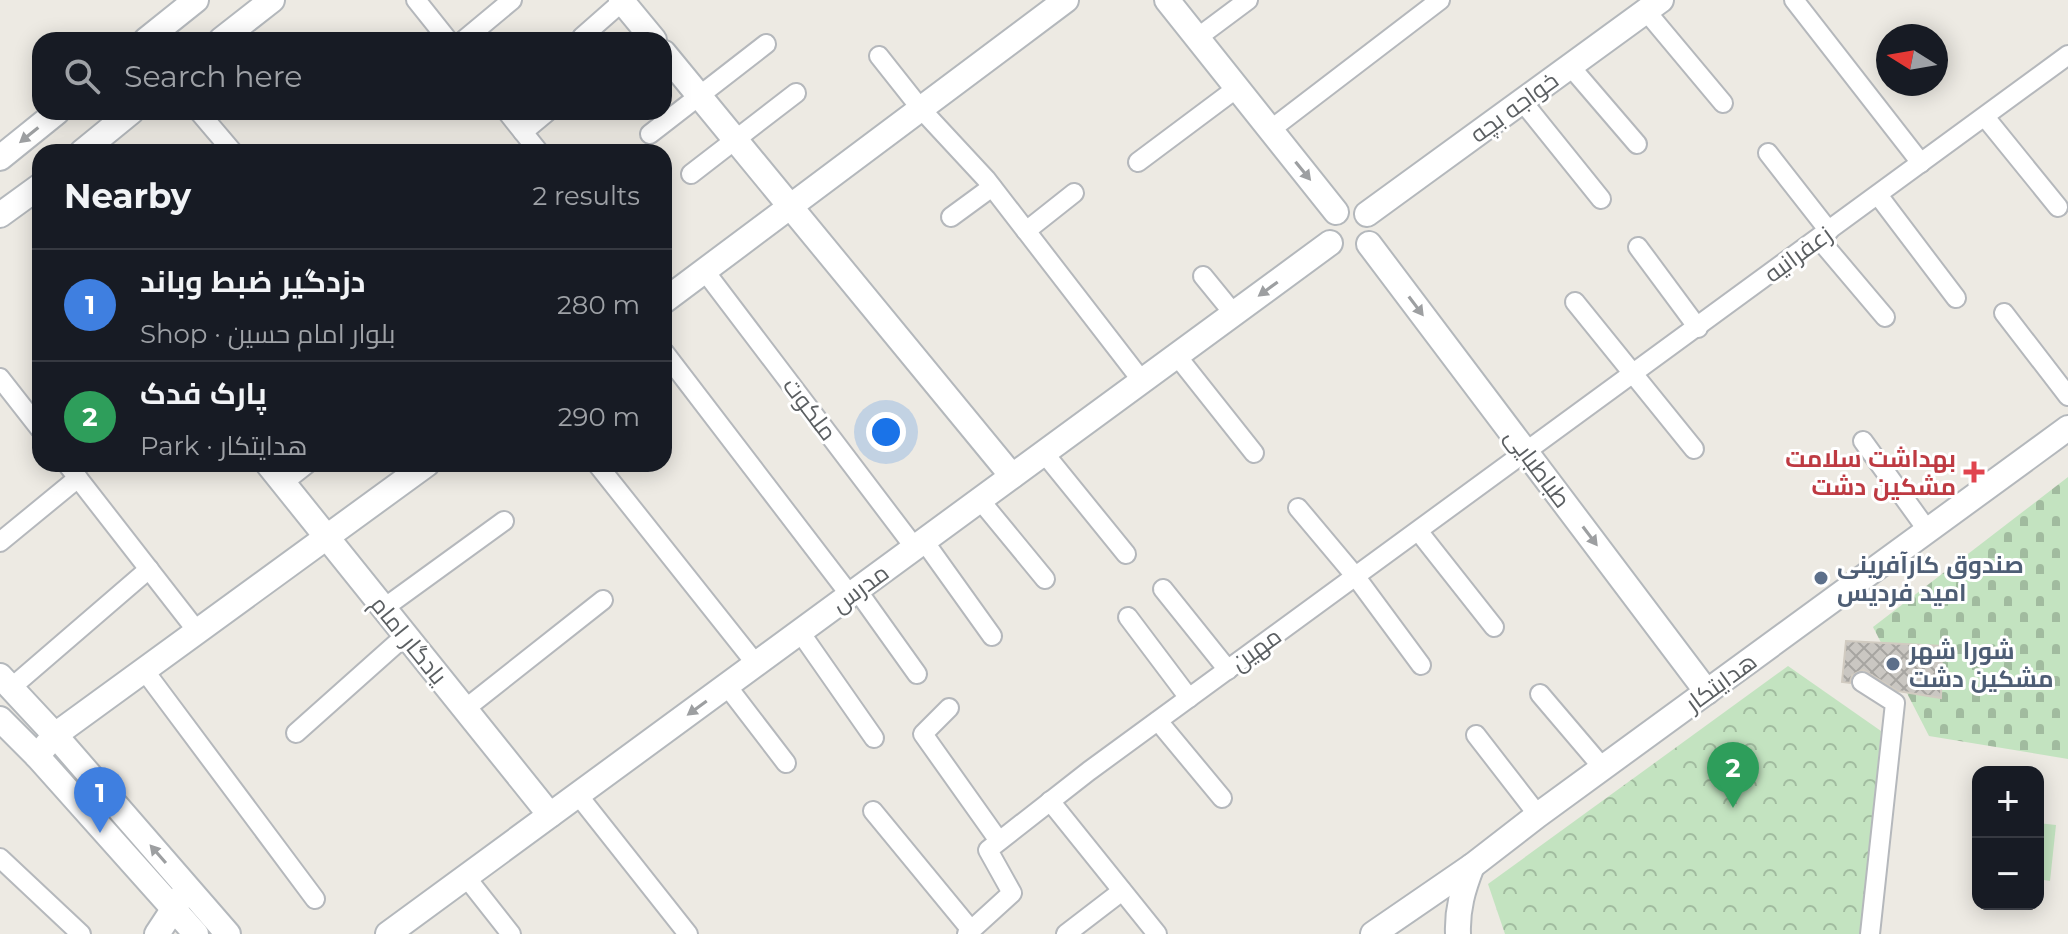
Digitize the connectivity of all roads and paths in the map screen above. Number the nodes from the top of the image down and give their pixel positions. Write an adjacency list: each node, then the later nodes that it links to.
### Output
1 (196, 0): 12 (street)
2 (272, 0): 13 (street)
3 (416, 0): 14 (street)
4 (512, 0): 15 (street)
5 (1066, 0): 29 (street)
6 (1167, 0): 18 (street)
7 (1248, 0): 18 (street)
8 (1440, 0): 38 (street)
9 (1794, 0): 49 (street)
10 (622, 1): 16 (street); 17 (street)
11 (1654, 5): 23 (street, خواجه بچه); 28 (street)
12 (156, 32)
13 (231, 32)
14 (442, 32)
15 (474, 32)
16 (588, 32)
17 (647, 32)
18 (1197, 38): 24 (street)
19 (766, 44): 26 (street)
20 (2068, 55): 31 (street, زعفرانیه)
21 (879, 56): 29 (street)
22 (672, 63): 26 (street)
23 (1570, 66): 27 (street, خواجه بچه); 45 (street)
24 (1237, 88): 38 (street); 48 (street)
25 (796, 93): 41 (street)
26 (699, 96): 30 (street); 41 (street)
27 (1522, 101): 55 (street); 59 (street, خواجه بچه)
28 (1723, 103)
29 (921, 109): 51 (street); 56 (street)
30 (672, 117)
31 (1985, 117): 49 (street, زعفرانیه); 57 (street)
32 (47, 120): 47 (street, one-way to 47)
33 (121, 120): 42 (street)
34 (206, 120): 43 (street)
35 (513, 120): 39 (street)
36 (537, 120): 39 (street)
37 (668, 120): 40 (street)
38 (1270, 130): 58 (street, one-way to 58)
39 (523, 132): 44 (street)
40 (650, 134)
41 (734, 138): 50 (street); 56 (street)
42 (92, 144)
43 (226, 144)
44 (533, 144)
45 (1637, 144)
46 (1768, 153): 63 (street)
47 (0, 158)
48 (1138, 162)
49 (1921, 163): 54 (street, زعفرانیه)
50 (691, 174)
51 (992, 187): 61 (street); 62 (street)
52 (32, 192): 60 (street)
53 (1074, 193): 62 (street)
54 (1878, 195): 63 (street, زعفرانیه); 70 (street)
55 (1601, 199)
56 (791, 207): 67 (street); 94 (street)
57 (2058, 207)
58 (1336, 212): 59 (street); 64 (street)
59 (1367, 214): 65 (street)
60 (0, 215)
61 (951, 217)
62 (1026, 231): 79 (street)
63 (1824, 235): 74 (street); 75 (street, زعفرانیه)
64 (1330, 243): 65 (street); 73 (street, مدرس, one-way to 73)
65 (1369, 244): 88 (street, طباطبایی, one-way to 88)
66 (1638, 247): 75 (street)
67 (704, 270): 69 (street); 102 (street, ملکوت)
68 (1203, 276): 73 (street)
69 (672, 295)
70 (1956, 298)
71 (1575, 302): 78 (street)
72 (2004, 313): 81 (street)
73 (1234, 314): 76 (street, مدرس)
74 (1885, 317)
75 (1698, 328): 78 (street, زعفرانیه)
76 (1177, 356): 79 (street, مدرس); 87 (street)
77 (672, 362): 108 (street)
78 (1636, 373): 85 (street); 88 (street, زعفرانیه)
79 (1142, 381): 86 (street, مدرس)
80 (2, 383): 82 (street)
81 (2068, 396)
82 (32, 419)
83 (2068, 428): 98 (street, هدایتکار)
84 (1863, 441): 98 (street)
85 (1694, 449)
86 (1044, 453): 94 (street, مدرس); 103 (street)
87 (1254, 453)
88 (1527, 453): 99 (street, مهین); 125 (street, طباطبایی, one-way to 125)
89 (71, 472): 101 (street)
90 (73, 472): 104 (street)
91 (416, 472): 100 (street)
92 (603, 472): 117 (street)
93 (276, 474): 100 (street, یادگار امام)
94 (1012, 476): 95 (street, مدرس)
95 (980, 500): 102 (street, مدرس); 106 (street)
96 (1298, 508): 105 (street)
97 (504, 521): 110 (street)
98 (1928, 531): 125 (street, هدایتکار)
99 (1419, 532): 105 (street, مهین); 112 (street)
100 (327, 537): 110 (street, یادگار امام); 113 (street)
101 (0, 542)
102 (919, 545): 108 (street, مدرس); 116 (street, ملکوت)
103 (1126, 554)
104 (149, 569): 113 (street); 122 (street)
105 (1356, 577): 118 (street); 120 (street, مهین)
106 (1045, 579)
107 (1163, 589): 120 (street)
108 (853, 593): 114 (street, مدرس); 121 (street)
109 (603, 600): 129 (street)
110 (384, 608): 115 (street, یادگار امام)
111 (1128, 617): 127 (street)
112 (1494, 627)
113 (197, 631): 119 (street)
114 (800, 632): 117 (street, مدرس); 135 (street)
115 (406, 635): 129 (street, یادگار امام); 132 (street)
116 (992, 636)
117 (756, 664): 124 (street, مدرس)
118 (1421, 665)
119 (144, 670): 133 (street); 151 (street)
120 (1228, 670): 127 (street, مهین)
121 (917, 674)
122 (6, 681): 133 (street)
123 (1862, 682): 165 (street)
124 (727, 686): 137 (street); 139 (street, مدرس, one-way to 139)
125 (1707, 692): 138 (street, هدایتکار)
126 (1540, 694): 138 (street)
127 (1189, 698): 131 (street, مهین)
128 (949, 708): 145 (street)
129 (465, 709): 143 (street, یادگار امام)
130 (0, 719): 136 (street)
131 (1158, 721): 140 (street); 141 (street, مهین)
132 (296, 733)
133 (55, 735): 136 (street); 149 (street, one-way to 133)
134 (1476, 735): 144 (street)
135 (874, 738)
136 (37, 756): 152 (street)
137 (786, 763)
138 (1603, 768): 144 (street, هدایتکار)
139 (578, 795): 143 (street, مدرس); 160 (street)
140 (1222, 798)
141 (1050, 801): 145 (street, مهین); 150 (street)
142 (873, 811): 154 (street)
143 (550, 815): 148 (street, مدرس)
144 (1538, 815): 147 (street, هدایتکار)
145 (994, 845): 154 (street)
146 (0, 858): 155 (street)
147 (1472, 866): 163 (street, هدایتکار); 164 (street)
148 (466, 877): 153 (street, مدرس); 159 (street)
149 (186, 887): 152 (street); 158 (street)
150 (1122, 891): 161 (street); 162 (street)
151 (315, 899)
152 (174, 910): 156 (street); 157 (street)
153 (402, 930)
154 (969, 932)
155 (81, 934)
156 (157, 934)
157 (196, 934)
158 (228, 934)
159 (511, 934)
160 (688, 934)
161 (1066, 934)
162 (1157, 934)
163 (1373, 934)
164 (1458, 934)
165 (1870, 934)

